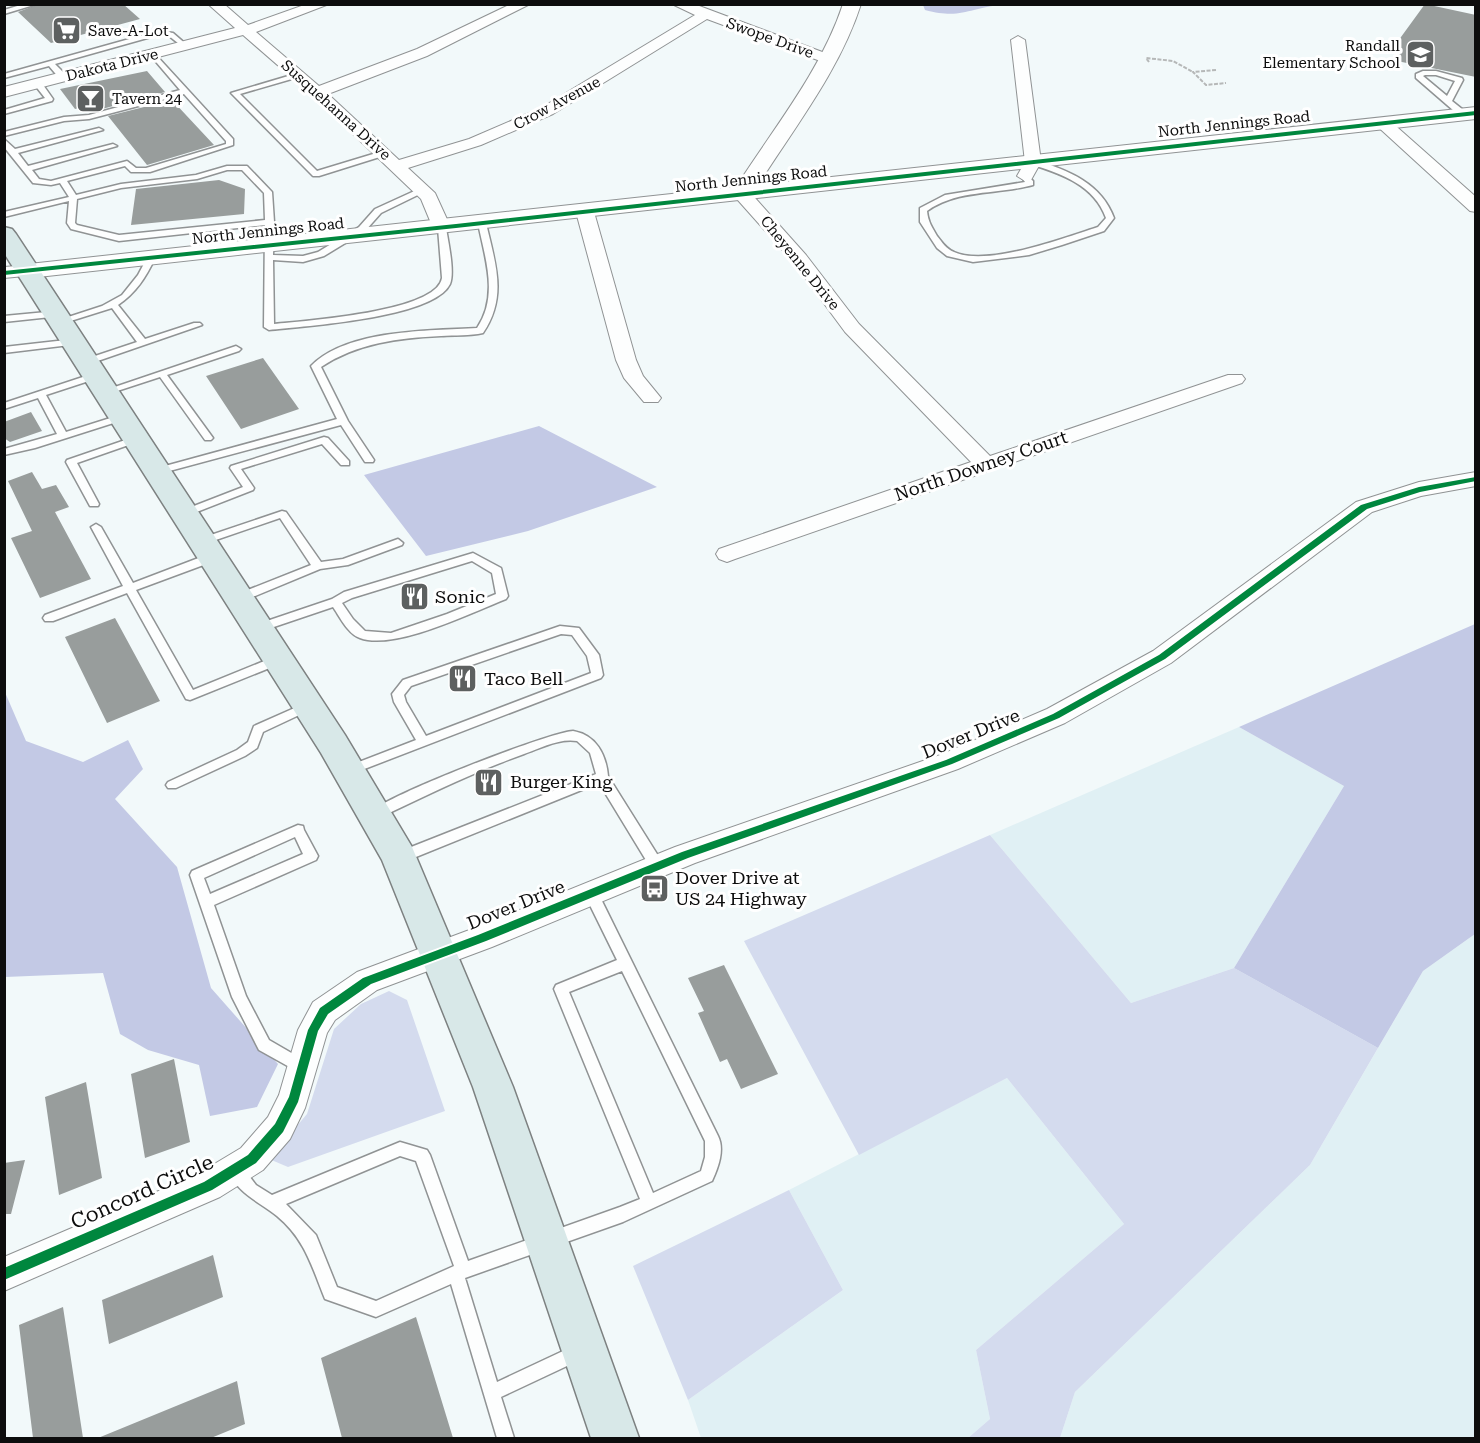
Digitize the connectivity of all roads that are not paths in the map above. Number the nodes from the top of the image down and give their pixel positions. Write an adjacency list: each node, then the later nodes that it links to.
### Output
1 (34, 4): 7 (lane)
2 (215, 4): 9 (street, Susquehanna Drive)
3 (322, 4): 9 (street, Dakota Drive)
4 (523, 4): 20 (street)
5 (679, 4): 8 (street, Swope Drive)
6 (852, 4): 13 (street)
7 (4, 12)
8 (705, 14): 13 (street, Swope Drive); 35 (street, Crow Avenue)
9 (246, 30): 11 (street, Dakota Drive); 16 (street, Susquehanna Drive)
10 (1018, 40): 37 (street)
11 (185, 46): 12 (street, Dakota Drive); 14 (lane)
12 (153, 55): 17 (street, Dakota Drive); 19 (lane)
13 (828, 59): 40 (street)
14 (50, 63): 15 (lane); 17 (lane)
15 (4, 76)
16 (298, 76): 20 (street, Susquehanna Drive); 33 (lane)
17 (63, 77): 18 (street, Dakota Drive)
18 (38, 84): 21 (street, Dakota Drive); 23 (lane)
19 (185, 91): 26 (lane); 34 (lane)
20 (317, 92): 33 (street, Susquehanna Drive)
21 (4, 93)
22 (1448, 101): 22 (lane); 25 (lane)
23 (57, 109): 24 (lane); 26 (lane); 29 (lane)
24 (4, 111)
25 (1470, 114): 27 (street, North Jennings Road)
26 (88, 117): 28 (lane)
27 (1383, 123): 37 (street, North Jennings Road); 42 (street)
28 (99, 130): 31 (lane); 32 (lane)
29 (4, 134)
30 (4, 141): 32 (lane)
31 (113, 146): 34 (lane); 36 (lane)
32 (13, 152): 36 (lane)
33 (383, 153): 35 (street, Susquehanna Drive)
34 (127, 163): 38 (lane)
35 (397, 166): 39 (street, Susquehanna Drive)
36 (27, 169): 38 (lane)
37 (1029, 169): 37 (lane); 40 (street, North Jennings Road)
38 (62, 180): 41 (lane)
39 (421, 190): 47 (street, Susquehanna Drive); 49 (lane)
40 (742, 194): 43 (street, North Jennings Road); 72 (street, Cheyenne Drive)
41 (73, 197): 44 (lane); 45 (lane); 45 (lane)
42 (1476, 207)
43 (585, 212): 46 (street, North Jennings Road); 63 (street)
44 (4, 215)
45 (270, 222): 50 (lane)
46 (482, 223): 47 (street, North Jennings Road); 65 (lane)
47 (442, 228): 49 (street, North Jennings Road); 50 (lane)
48 (4, 234): 52 (highway)
49 (346, 238): 50 (street, North Jennings Road)
50 (270, 251): 51 (street, North Jennings Road)
51 (151, 258): 52 (street, North Jennings Road); 53 (lane)
52 (17, 272): 59 (highway)
53 (113, 304): 56 (lane); 59 (lane)
54 (4, 319): 59 (lane)
55 (197, 325): 56 (lane)
56 (143, 343): 59 (lane)
57 (236, 349): 60 (lane)
58 (4, 350): 59 (lane)
59 (80, 351): 60 (lane); 62 (lane); 66 (highway)
60 (162, 374): 68 (lane)
61 (1235, 379): 72 (street, North Downey Court)
62 (41, 394): 64 (lane); 67 (lane)
63 (651, 398)
64 (4, 406)
65 (343, 421): 70 (lane); 73 (lane)
66 (130, 428): 67 (lane); 73 (highway); 75 (lane)
67 (63, 436): 69 (lane)
68 (208, 438)
69 (4, 452)
70 (369, 460)
71 (345, 463): 76 (lane)
72 (985, 464): 80 (street, North Downey Court)
73 (158, 471): 76 (highway)
74 (1476, 479): 95 (street, Dover Drive)
75 (94, 504)
76 (185, 513): 79 (highway)
77 (96, 527): 82 (lane)
78 (398, 543): 81 (lane)
79 (208, 549): 81 (lane); 82 (lane); 83 (highway)
80 (727, 554)
81 (318, 566): 83 (lane)
82 (130, 588): 85 (lane); 87 (lane)
83 (239, 598): 86 (highway)
84 (336, 602): 84 (lane); 86 (lane)
85 (49, 618)
86 (258, 629): 87 (highway)
87 (278, 660): 88 (highway)
88 (308, 706): 90 (highway); 92 (lane)
89 (423, 742): 89 (lane); 90 (lane)
90 (350, 770): 93 (highway)
91 (602, 777): 93 (lane); 94 (lane); 95 (lane)
92 (172, 785)
93 (375, 814): 94 (highway)
94 (399, 857): 98 (highway)
95 (657, 866): 96 (street, Dover Drive)
96 (591, 893): 98 (street, Dover Drive); 99 (lane)
97 (206, 902): 97 (lane); 100 (lane)
98 (440, 952): 100 (street, Concord Circle); 104 (highway)
99 (626, 963): 102 (lane); 102 (lane)
100 (302, 1067): 101 (street, Concord Circle)
101 (235, 1169): 103 (lane); 106 (street, Concord Circle)
102 (649, 1202): 104 (lane)
103 (270, 1203): 105 (lane); 105 (lane)
104 (547, 1242): 105 (lane); 107 (highway)
105 (460, 1271): 108 (lane)
106 (4, 1274)
107 (585, 1349): 108 (lane); 110 (highway)
108 (492, 1393): 109 (lane)
109 (505, 1438)
110 (615, 1438)

